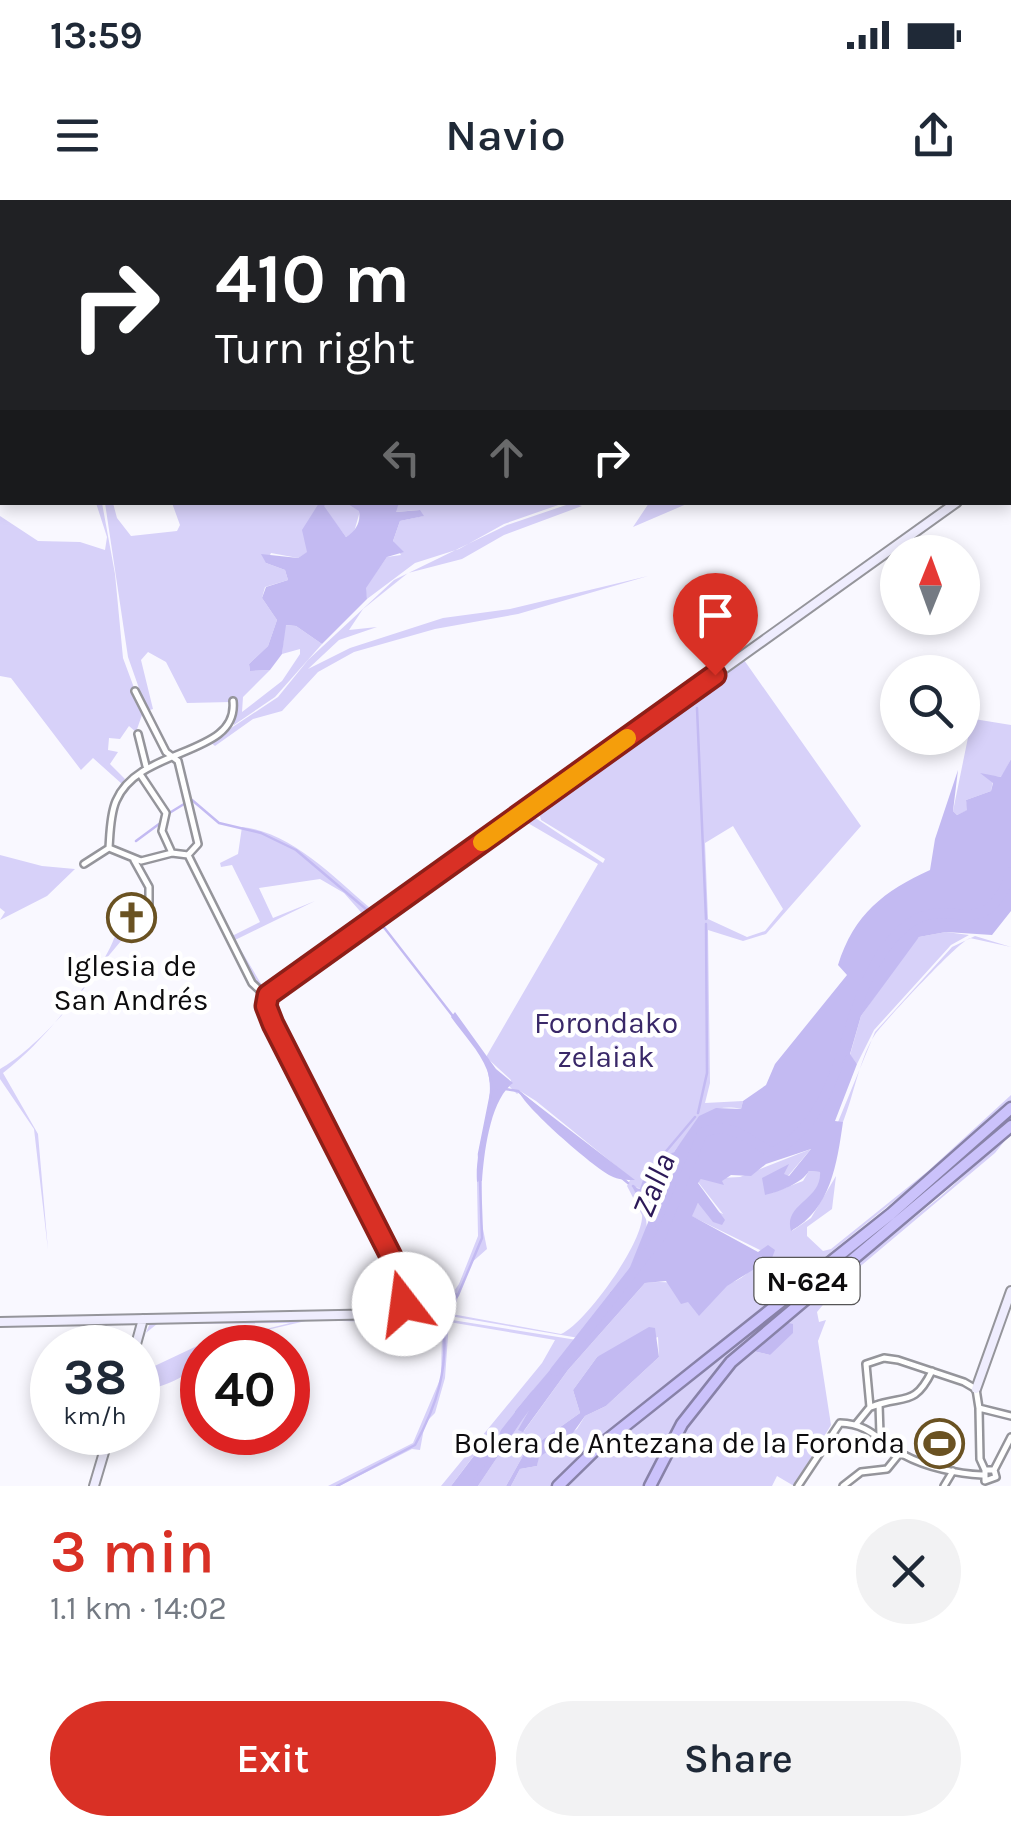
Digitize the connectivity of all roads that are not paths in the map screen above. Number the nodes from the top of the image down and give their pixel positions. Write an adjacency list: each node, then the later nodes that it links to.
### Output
1 (953, 505): 14 (street)
2 (135, 691): 5 (street)
3 (232, 702): 5 (street)
4 (138, 734): 6 (street)
5 (175, 756): 6 (street); 10 (street)
6 (146, 766): 7 (street)
7 (140, 774): 8 (street); 9 (street)
8 (109, 848): 11 (street); 12 (street)
9 (172, 853): 10 (street); 11 (street)
10 (188, 855): 14 (street)
11 (132, 858): 13 (street)
12 (84, 864)
13 (149, 906)
14 (268, 997): 18 (street)
15 (1011, 1108): 37 (highway, N-624)
16 (1011, 1126): 38 (highway, N-624)
17 (1011, 1290): 22 (street)
18 (143, 1319): 19 (street); 20 (street)
19 (0, 1322)
20 (141, 1325)
21 (932, 1372): 22 (street); 23 (street); 24 (street)
22 (976, 1389): 25 (street)
23 (878, 1404): 24 (street); 28 (street)
24 (870, 1408): 27 (street)
25 (980, 1408): 26 (street); 34 (street)
26 (1011, 1416)
27 (857, 1423): 28 (street); 39 (street)
28 (880, 1435): 30 (street)
29 (1011, 1437): 32 (street)
30 (900, 1454): 33 (street); 40 (street)
31 (103, 1455): 36 (street)
32 (994, 1470): 34 (street); 35 (street)
33 (954, 1471): 34 (street); 41 (street)
34 (984, 1473): 35 (street)
35 (991, 1484)
36 (94, 1486)
37 (558, 1486)
38 (650, 1486)
39 (798, 1486)
40 (843, 1486)
41 (944, 1486)

